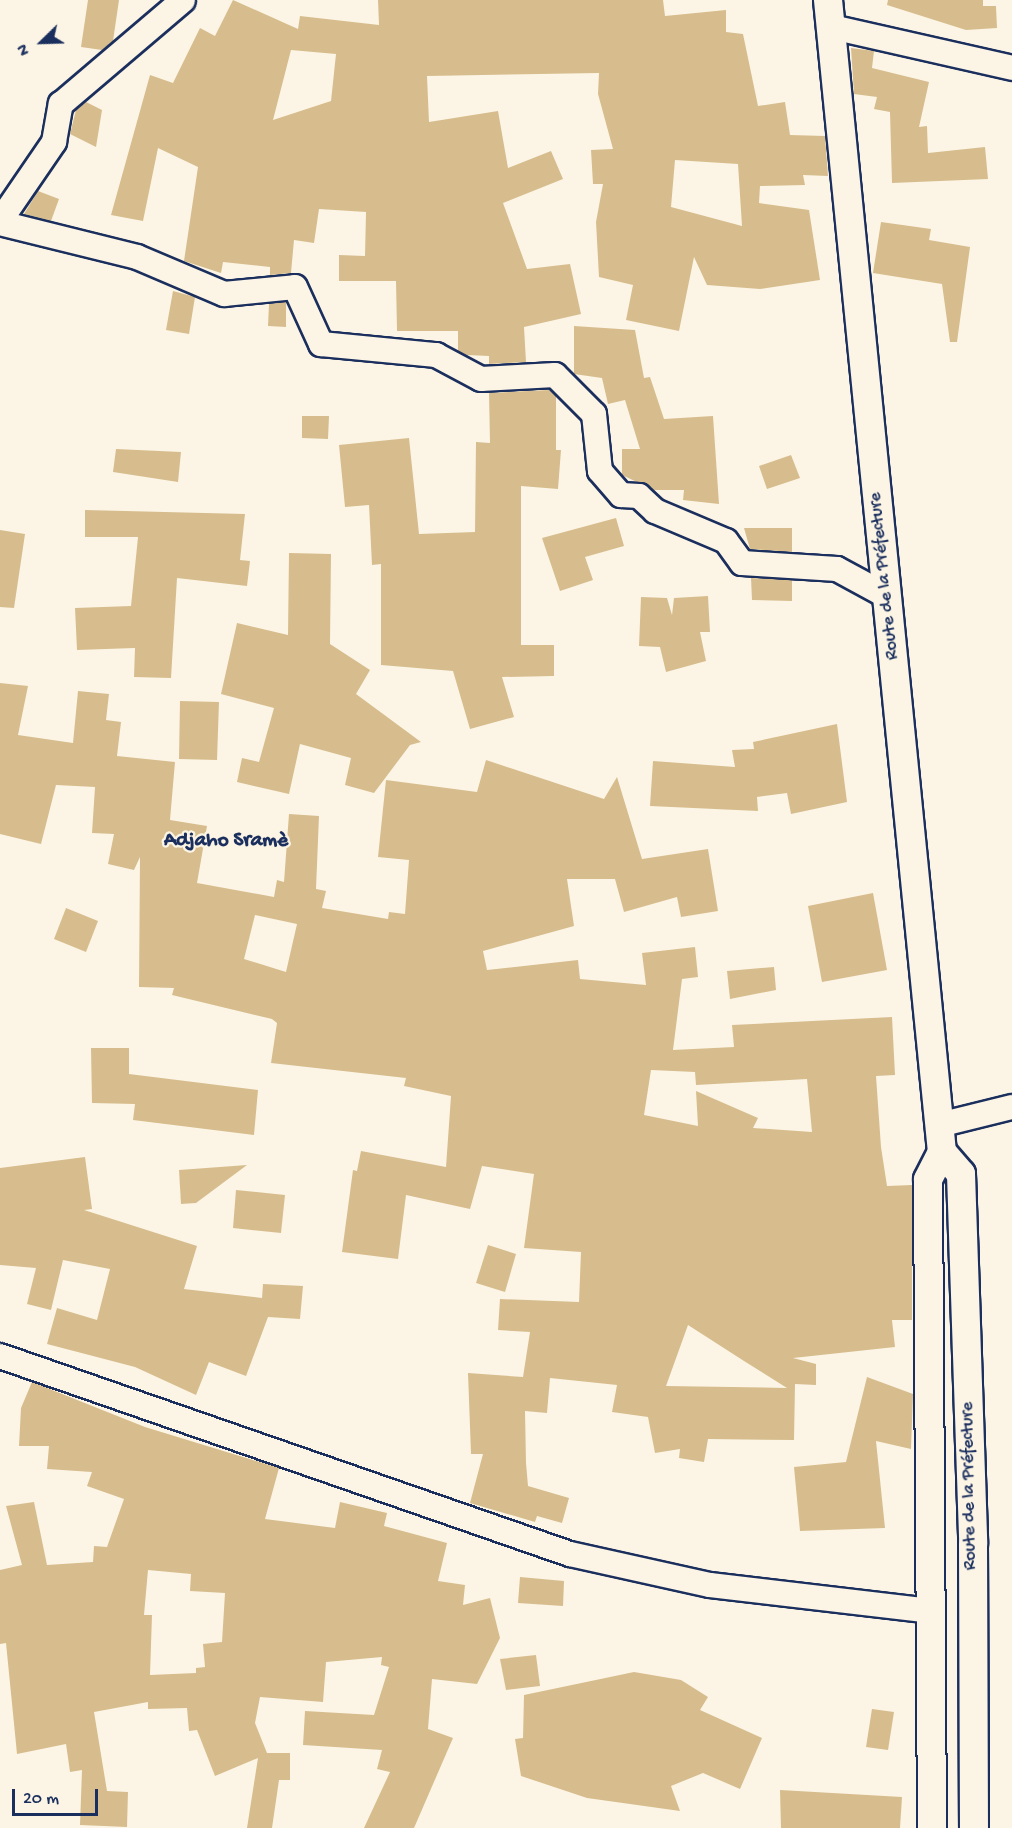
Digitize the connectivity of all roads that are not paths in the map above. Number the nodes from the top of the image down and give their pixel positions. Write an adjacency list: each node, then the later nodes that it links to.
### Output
1 (183, 0): 4 (street)
2 (830, 14): 3 (street); 5 (street, Route de la Préfecture)
3 (1012, 68)
4 (0, 222): 5 (street)
5 (887, 596): 7 (street, Route de la Préfecture)
6 (1012, 1107): 7 (street)
7 (940, 1139): 9 (street, Route de la Préfecture); 11 (street, Route de la Préfecture)
8 (0, 1356): 9 (street)
9 (932, 1611): 10 (street, Route de la Préfecture)
10 (932, 1828)
11 (974, 1828)

